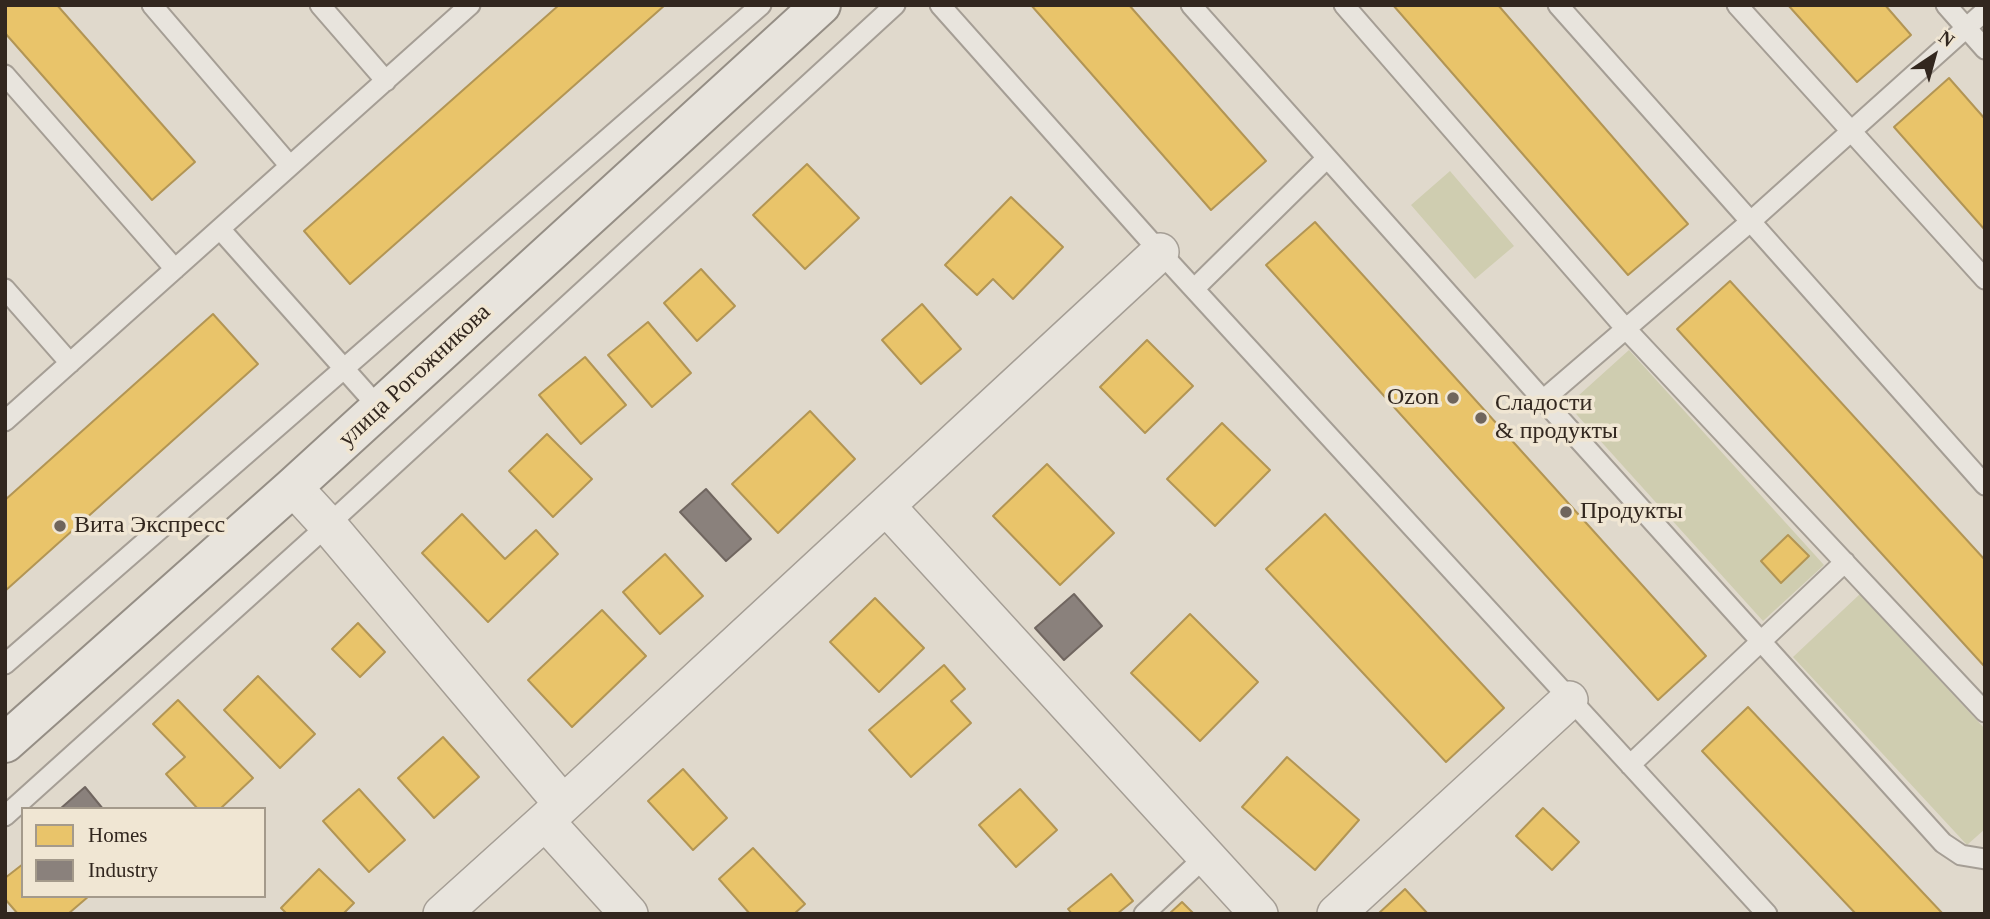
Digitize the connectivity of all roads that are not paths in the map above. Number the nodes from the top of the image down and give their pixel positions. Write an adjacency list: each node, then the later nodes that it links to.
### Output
1 (152, 5): 20 (lane)
2 (320, 5): 17 (lane)
3 (470, 5): 17 (lane)
4 (761, 5): 30 (lane)
5 (821, 5): 32 (street, улица Рогожникова)
6 (895, 5): 37 (lane)
7 (940, 5): 23 (lane)
8 (1191, 5): 19 (lane)
9 (1345, 5): 28 (lane)
10 (1558, 5): 21 (lane)
11 (1737, 5): 18 (lane)
12 (1946, 5): 14 (lane)
13 (1985, 11): 14 (lane)
14 (1966, 27): 15 (lane); 18 (lane)
15 (1985, 48)
16 (5, 75): 24 (lane)
17 (386, 81): 20 (lane)
18 (1852, 132): 21 (lane); 25 (lane)
19 (1327, 158): 26 (lane); 31 (lane)
20 (290, 166): 22 (lane)
21 (1750, 222): 28 (lane); 34 (lane)
22 (220, 229): 24 (lane); 30 (lane)
23 (1160, 252): 26 (lane); 36 (street)
24 (175, 270): 29 (lane)
25 (1985, 279)
26 (1195, 288): 41 (lane)
27 (5, 289): 29 (lane)
28 (1626, 329): 31 (lane); 38 (lane)
29 (70, 363): 33 (lane)
30 (345, 368): 32 (lane); 40 (lane)
31 (1543, 400): 39 (lane)
32 (380, 409): 35 (street, улица Рогожникова)
33 (5, 421)
34 (1985, 485)
35 (293, 487): 37 (street); 43 (street, улица Рогожникова)
36 (886, 506): 45 (street); 47 (street)
37 (328, 525): 45 (street); 46 (lane)
38 (1845, 562): 39 (lane); 42 (lane)
39 (1761, 642): 44 (lane); 48 (lane)
40 (5, 664)
41 (1569, 700): 44 (lane); 53 (street)
42 (1985, 712)
43 (5, 743)
44 (1630, 765): 54 (lane)
45 (554, 813): 49 (street); 50 (street)
46 (5, 816)
47 (1206, 856): 51 (lane); 52 (street)
48 (1985, 859)
49 (442, 914)
50 (629, 914)
51 (1144, 914)
52 (1259, 914)
53 (1336, 914)
54 (1767, 914)

